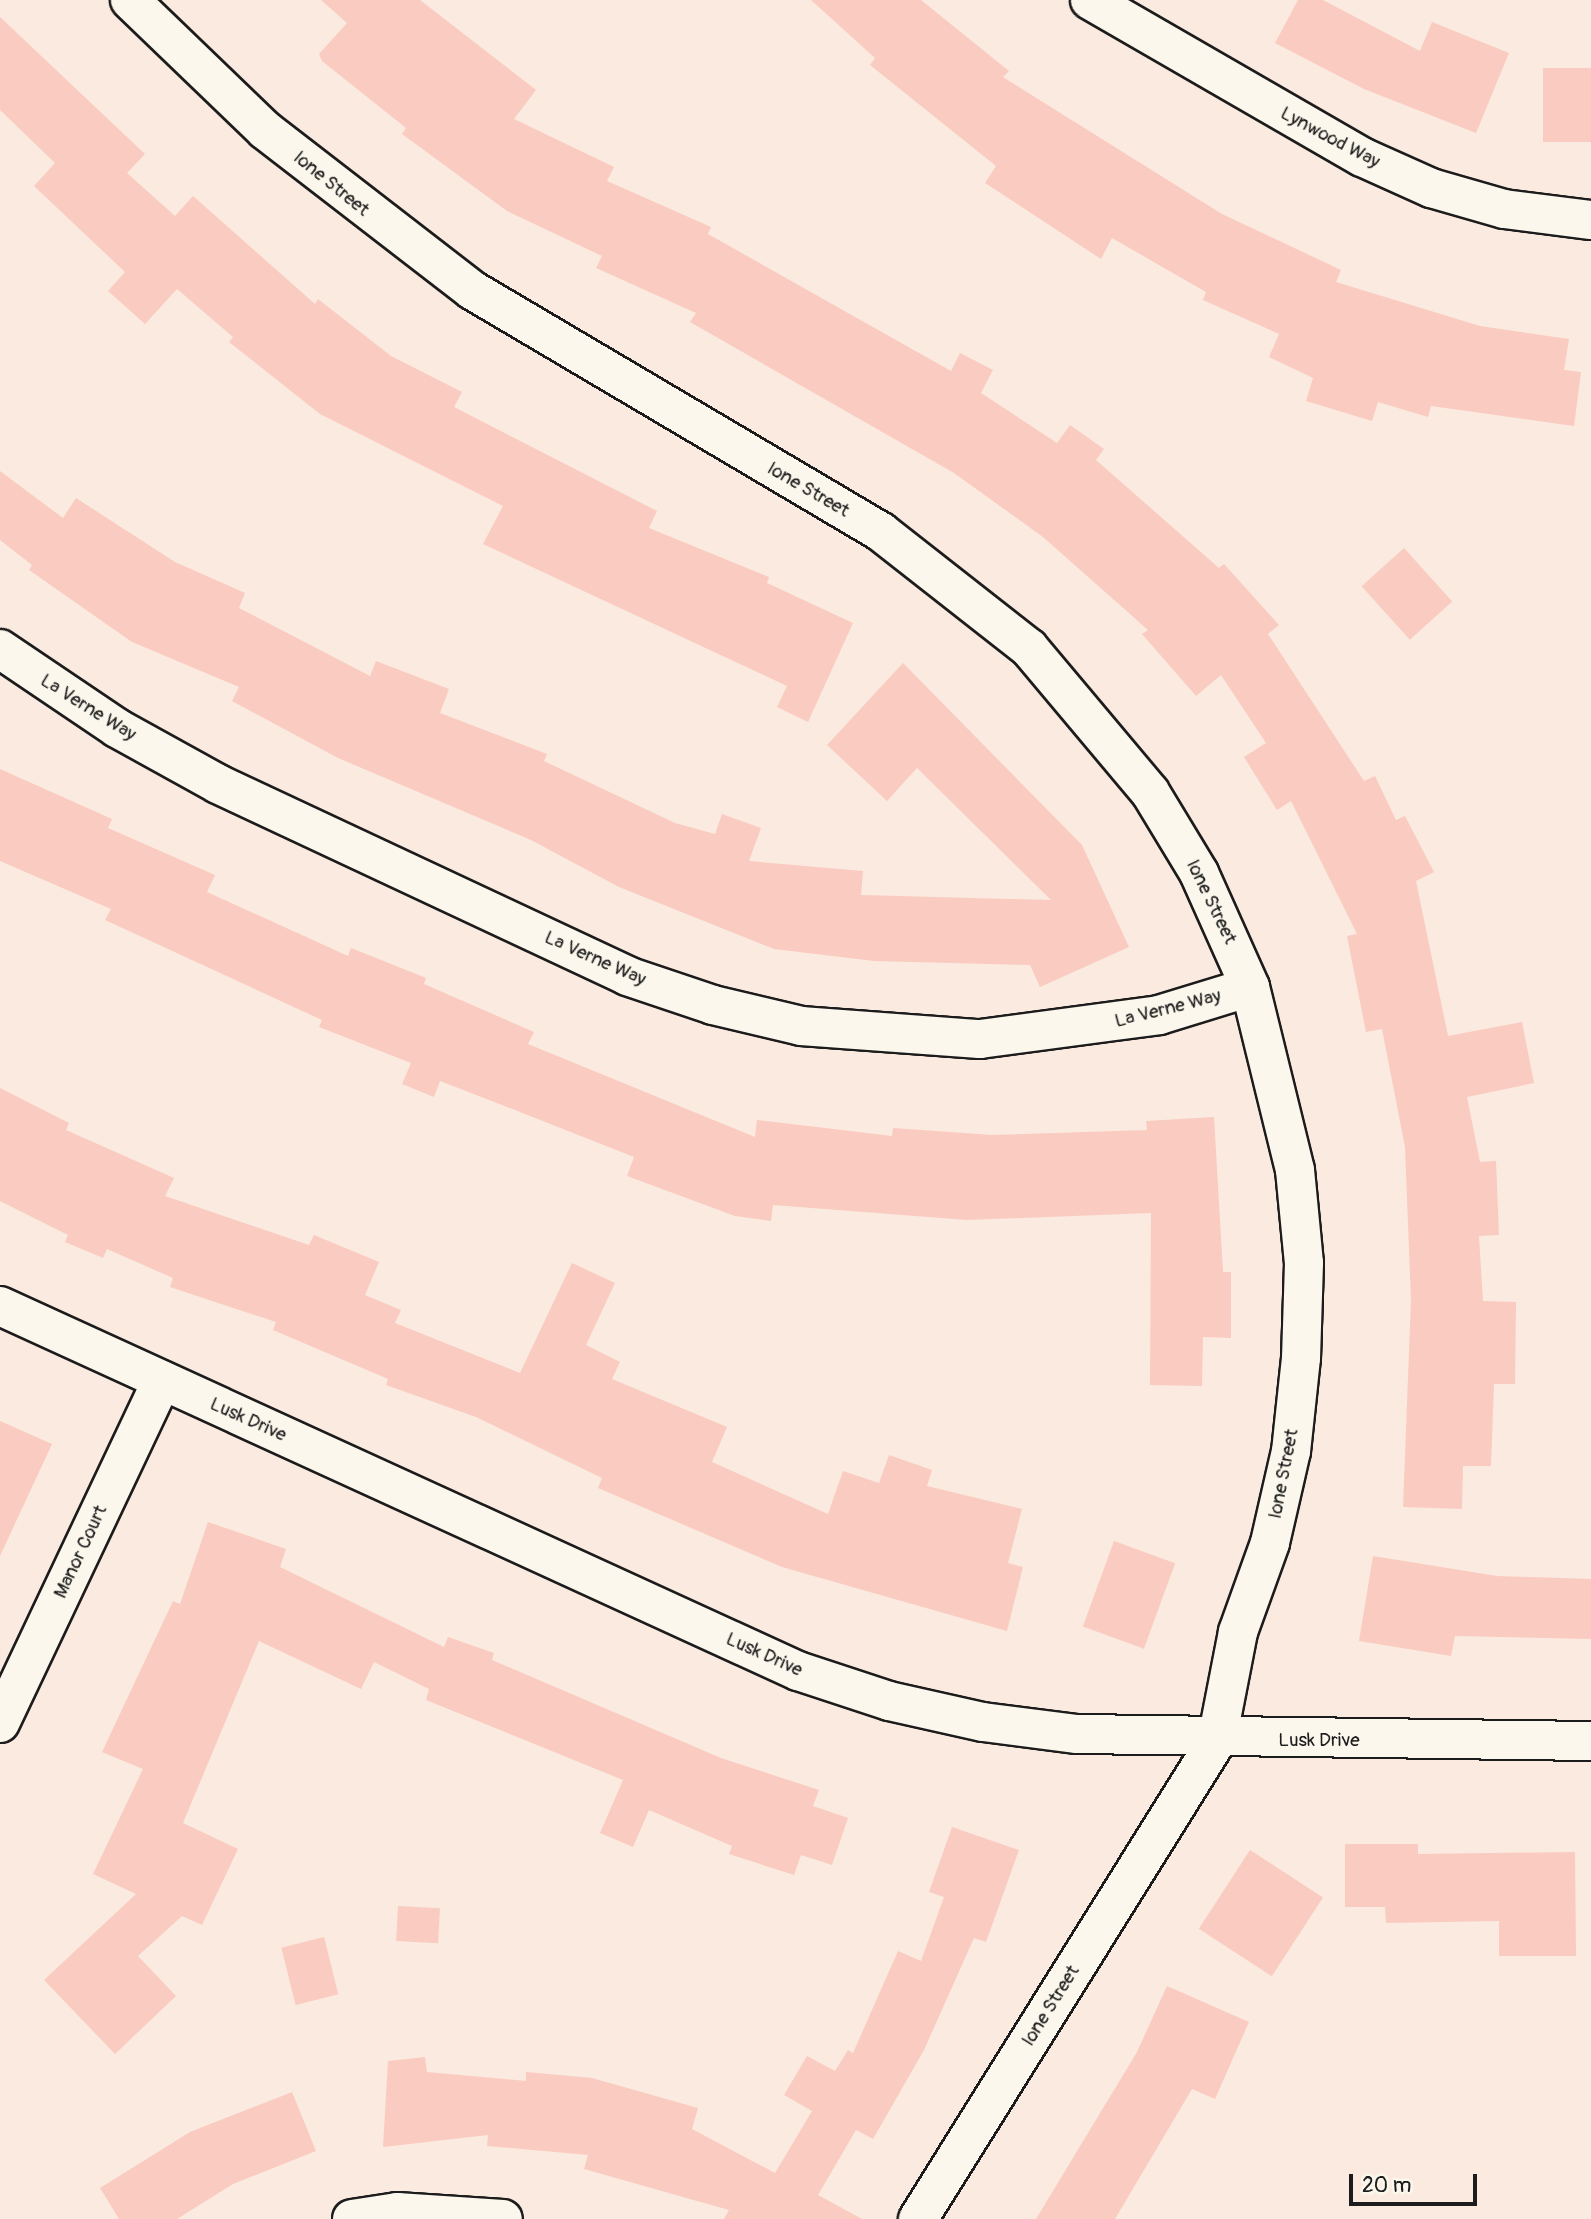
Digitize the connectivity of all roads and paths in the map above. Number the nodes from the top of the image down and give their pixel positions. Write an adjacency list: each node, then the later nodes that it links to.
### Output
1 (130, 0): 5 (street, Ione Street)
2 (1090, 0): 3 (street, Lynwood Way)
3 (1591, 220)
4 (0, 649): 5 (street, La Verne Way)
5 (1250, 987): 9 (street, Ione Street)
6 (0, 1306): 7 (street, Lusk Drive)
7 (162, 1380): 8 (street, Manor Court); 9 (street, Lusk Drive)
8 (0, 1723)
9 (1217, 1740): 10 (street, Lusk Drive); 13 (street, Ione Street)
10 (1591, 1741)
11 (352, 2219): 12 (street)
12 (503, 2219)
13 (918, 2219)

